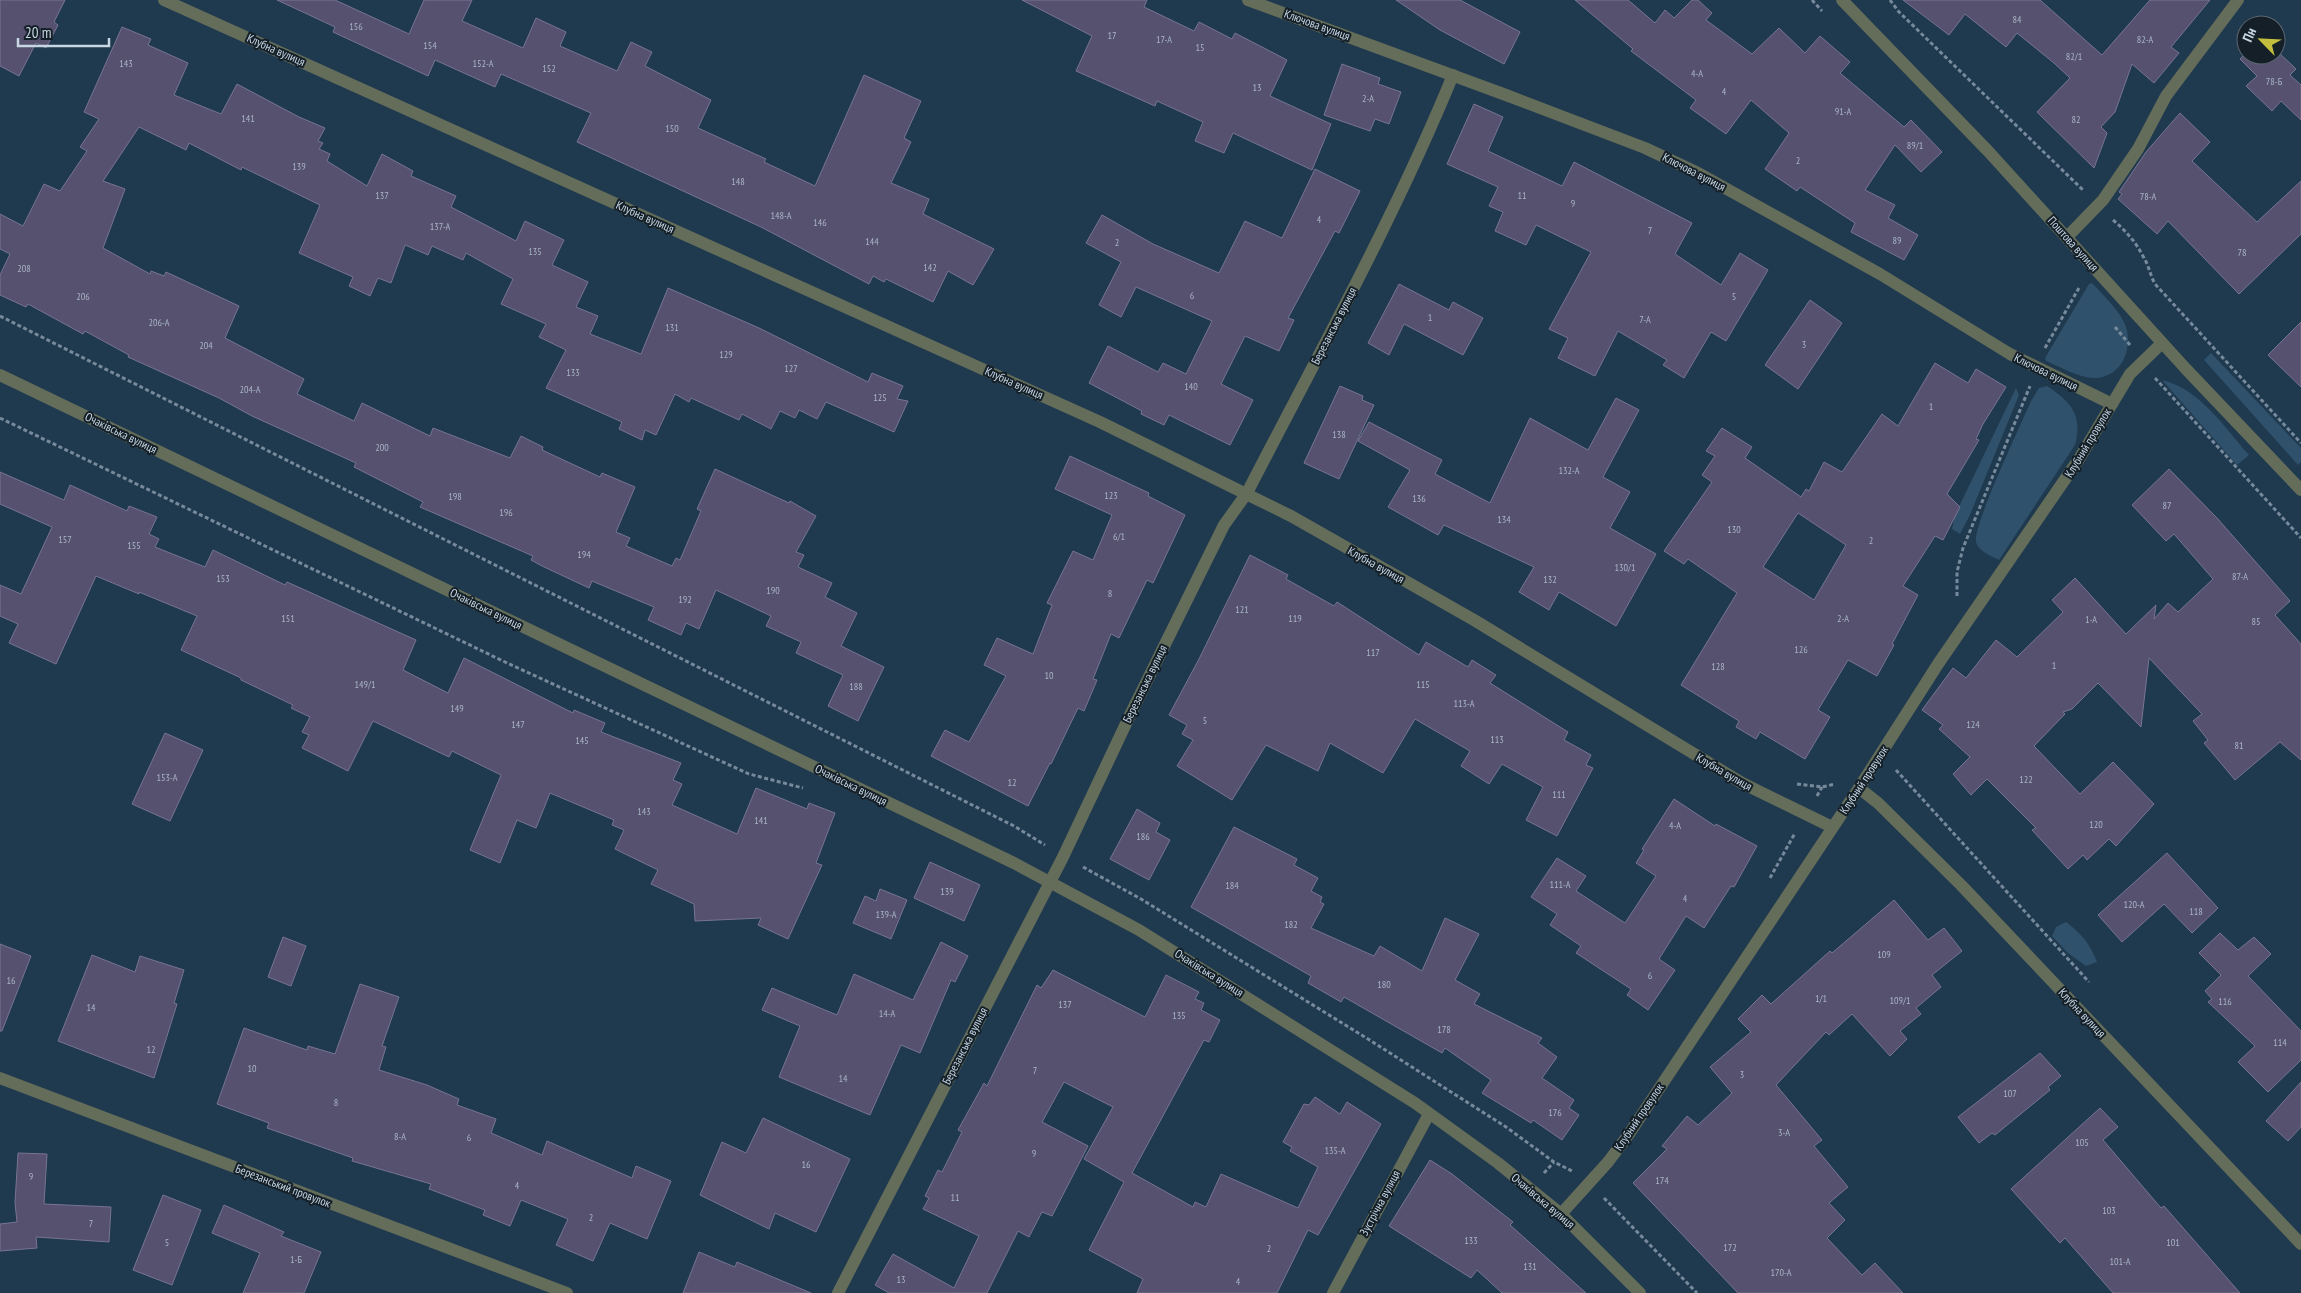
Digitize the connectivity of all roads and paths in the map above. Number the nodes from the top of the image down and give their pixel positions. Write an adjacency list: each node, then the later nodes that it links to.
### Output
1 (164, 0): 18 (street, Клубна вулиця)
2 (1248, 0): 7 (street, Ключова вулиця)
3 (1812, 0): 6 (path)
4 (1842, 0): 8 (street, Поштова вулиця)
5 (2238, 0): 8 (street)
6 (1825, 14)
7 (1453, 75): 13 (street, Ключова вулиця); 18 (street, Березанська вулиця)
8 (2067, 237): 11 (street, Поштова вулиця)
9 (2083, 282): 13 (path)
10 (2112, 322): 12 (path)
11 (2162, 343): 12 (street, Клубний провулок); 17 (street, Поштова вулиця)
12 (2143, 362): 15 (street, Клубний провулок); 19 (path)
13 (2037, 368): 15 (street, Ключова вулиця); 20 (path)
14 (0, 374): 24 (street, Очаківська вулиця)
15 (2112, 404): 20 (street, Клубний провулок)
16 (0, 418): 22 (path)
17 (2301, 490)
18 (1247, 493): 23 (street, Клубна вулиця); 24 (street, Березанська вулиця)
19 (2301, 538)
20 (1966, 623): 21 (street, Клубний провулок)
21 (1859, 788): 23 (street, Клубний провулок); 28 (street, Клубна вулиця)
22 (811, 790)
23 (1832, 827): 27 (street, Клубний провулок)
24 (1050, 883): 26 (street, Очаківська вулиця); 30 (street, Березанська вулиця)
25 (0, 1078): 29 (street, Березанський провулок)
26 (1429, 1114): 27 (street, Очаківська вулиця); 31 (street, Зустрічна вулиця)
27 (1561, 1214): 32 (street, Очаківська вулиця)
28 (2301, 1244)
29 (566, 1293)
30 (838, 1293)
31 (1334, 1293)
32 (1640, 1293)

